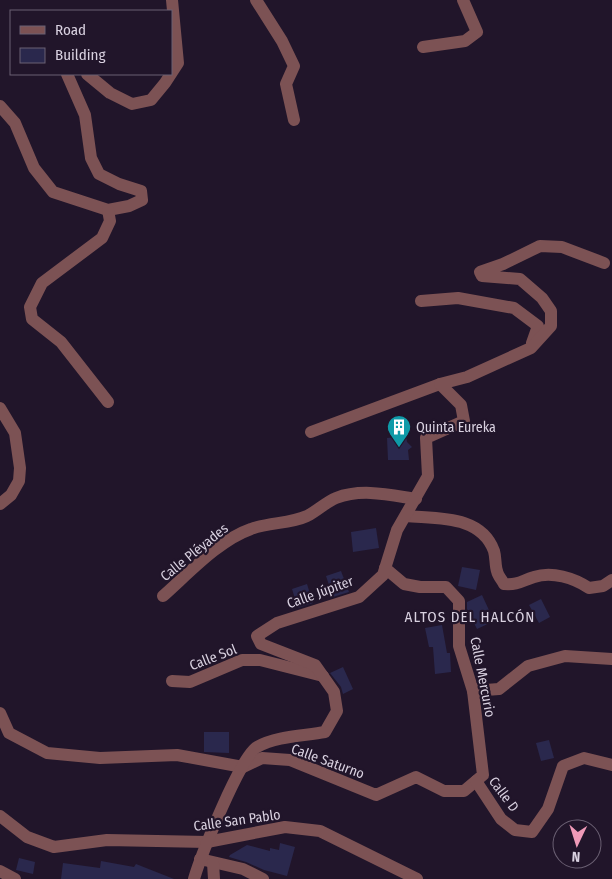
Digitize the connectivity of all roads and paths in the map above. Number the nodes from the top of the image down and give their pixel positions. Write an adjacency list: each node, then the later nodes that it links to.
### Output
1 (172, 0): 5 (street)
2 (256, 0): 10 (street)
3 (463, 0): 4 (street)
4 (423, 47)
5 (172, 72)
6 (67, 75): 11 (street)
7 (88, 75): 8 (street)
8 (170, 75)
9 (0, 106): 11 (street)
10 (294, 120)
11 (108, 210): 16 (street)
12 (604, 263): 14 (street)
13 (421, 302): 14 (street)
14 (531, 348): 15 (street)
15 (440, 384): 18 (street); 19 (street, Calle Júpiter)
16 (108, 402)
17 (0, 408): 20 (street)
18 (311, 432)
19 (416, 498): 21 (street, Calle Júpiter); 25 (street, Calle Pléyades)
20 (0, 504)
21 (406, 516): 22 (street, Calle Júpiter); 24 (street)
22 (386, 568): 27 (street, Calle Júpiter); 29 (street, Calle Mercurio)
23 (612, 571): 24 (street)
24 (608, 583)
25 (163, 596)
26 (612, 659): 29 (street)
27 (323, 676): 28 (street, Calle Sol); 32 (street, Calle Júpiter)
28 (172, 681)
29 (473, 691): 33 (street, Calle Mercurio)
30 (0, 712): 32 (street)
31 (612, 765): 33 (street, Calle D)
32 (243, 767): 33 (street, Calle Saturno); 35 (street, Calle Júpiter)
33 (476, 781)
34 (0, 816): 35 (street, Calle San Pablo)
35 (207, 842): 36 (street, Calle Júpiter); 43 (street, Calle San Pablo)
36 (200, 859): 37 (street); 40 (street, Calle Júpiter)
37 (213, 863): 41 (street); 42 (street)
38 (0, 871): 39 (street)
39 (15, 879)
40 (194, 879)
41 (214, 879)
42 (263, 879)
43 (417, 879)

